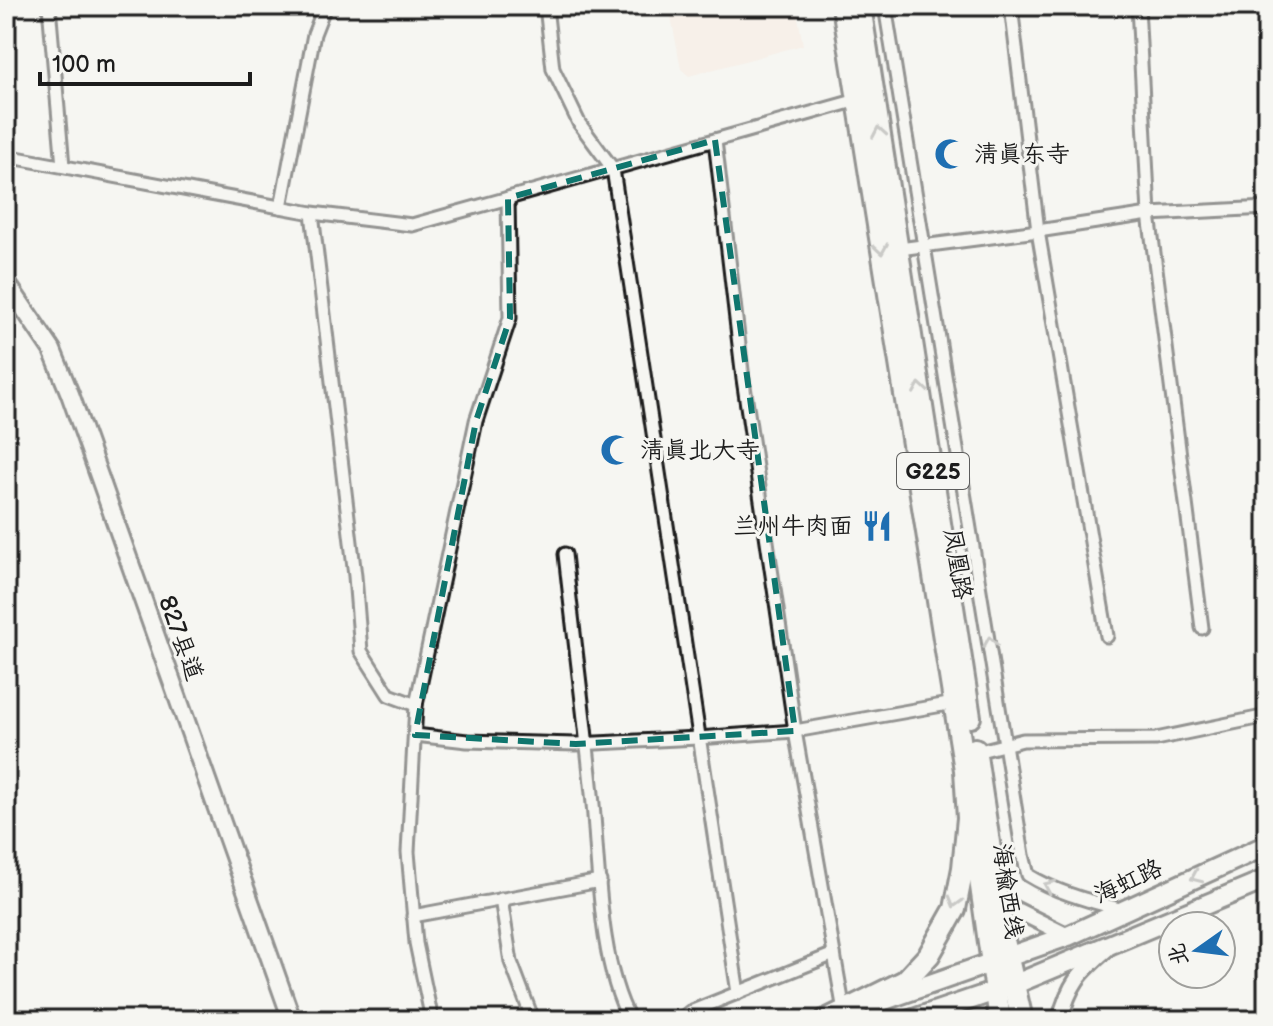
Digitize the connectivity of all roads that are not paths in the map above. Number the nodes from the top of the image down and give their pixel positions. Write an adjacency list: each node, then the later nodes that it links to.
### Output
1 (49, 6): 12 (street)
2 (325, 6): 15 (street)
3 (546, 6): 13 (street)
4 (843, 6): 9 (highway, 凤凰路 / G225)
5 (860, 6): 9 (highway, 凤凰路 / G225)
6 (885, 6): 20 (street)
7 (1011, 6): 19 (street)
8 (1138, 6): 18 (street)
9 (865, 98): 10 (street); 21 (highway, 凤凰路 / G225, one-way to 9); 26 (highway, 凤凰路 / G225, one-way to 26)
10 (715, 140): 13 (street); 29 (street)
11 (6, 156): 12 (street)
12 (63, 166): 15 (street)
13 (613, 169): 14 (street); 31 (street)
14 (508, 198): 17 (street); 27 (street)
15 (281, 207): 17 (street)
16 (1267, 208): 18 (street)
17 (312, 213): 27 (street)
18 (1149, 214): 19 (street); 24 (street)
19 (1038, 231): 20 (street); 25 (street)
20 (922, 246): 21 (street); 33 (street, one-way to 20)
21 (899, 249): 34 (highway, 凤凰路 / G225, one-way to 21)
22 (6, 282): 50 (main road, 827县道)
23 (565, 554): 32 (street)
24 (1202, 628)
25 (1107, 636)
26 (954, 703): 29 (street); 34 (highway, 凤凰路 / G225)
27 (416, 705): 30 (street)
28 (1267, 716): 33 (street)
29 (795, 731): 31 (street); 45 (street)
30 (415, 735): 32 (street); 41 (street)
31 (698, 738): 32 (street); 48 (street)
32 (587, 743): 37 (street)
33 (1005, 745): 34 (street); 40 (street, one-way to 33)
34 (970, 761): 39 (highway, 凤凰路 / G225); 46 (highway, 海榆西线 / G225); 49 (highway, 凤凰路 / G225, one-way to 49)
35 (1267, 845): 40 (main road, 海虹路, one-way to 40)
36 (1267, 879): 44 (main road)
37 (600, 881): 38 (street); 53 (street)
38 (501, 899): 41 (street); 52 (street)
39 (998, 901): 42 (highway, 凤凰路 / G225); 43 (street)
40 (1123, 910): 43 (main road, 海虹路)
41 (413, 916): 51 (street)
42 (1003, 936): 46 (highway, 海榆西线 / G225)
43 (1068, 936): 46 (main road, 海虹路)
44 (1111, 946): 47 (main road); 58 (street)
45 (834, 954): 48 (street); 49 (street)
46 (1000, 961): 47 (highway, 海榆西线 / G225); 49 (main road)
47 (1004, 988): 55 (main road); 56 (highway, 海榆西线 / G225); 57 (highway, 海榆西线 / G225)
48 (738, 993): 54 (street)
49 (833, 1017)
50 (292, 1020)
51 (432, 1020)
52 (533, 1020)
53 (630, 1020)
54 (680, 1020)
55 (910, 1020)
56 (1000, 1020)
57 (1022, 1020)
58 (1060, 1020)

